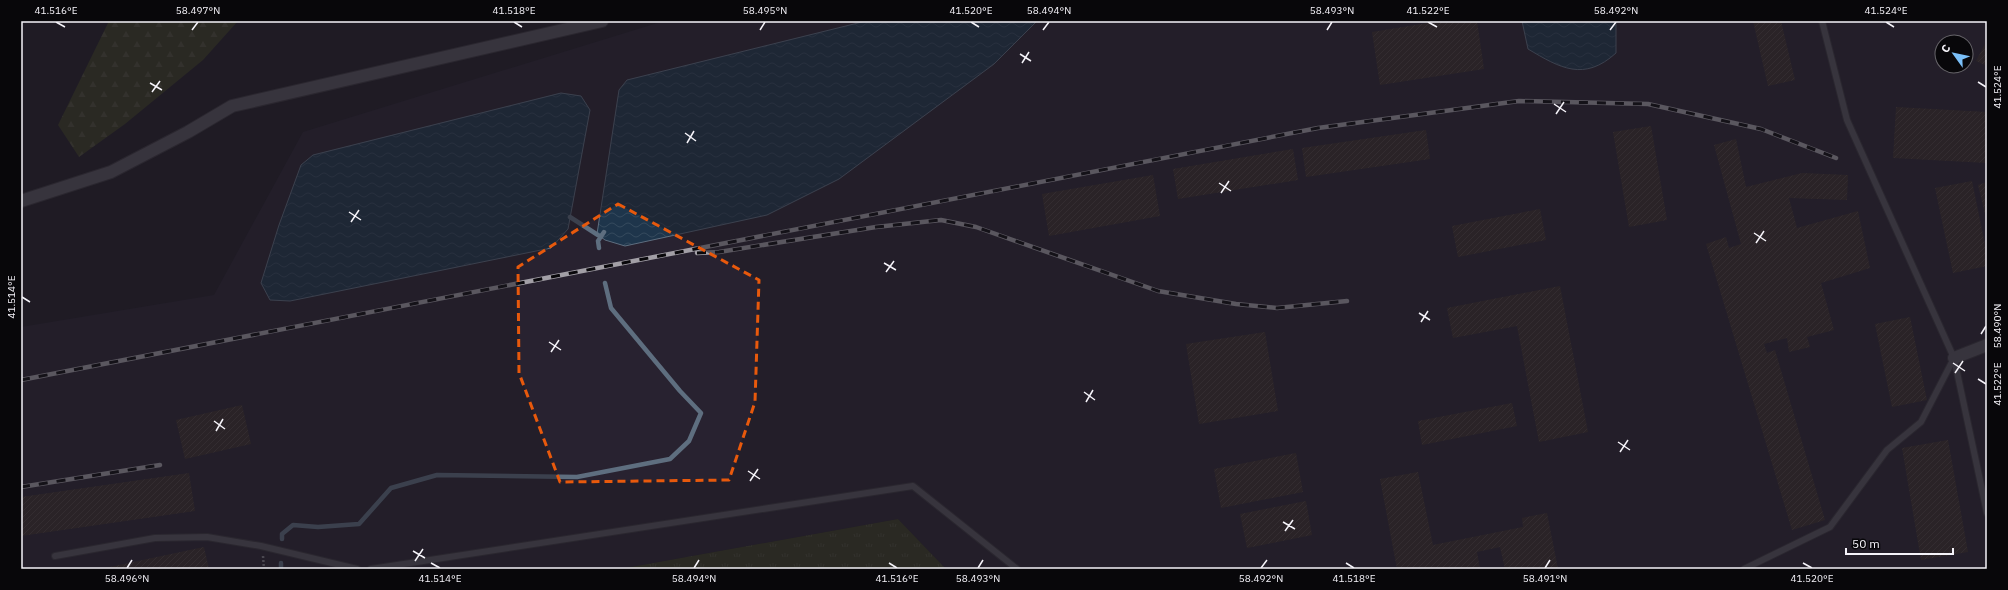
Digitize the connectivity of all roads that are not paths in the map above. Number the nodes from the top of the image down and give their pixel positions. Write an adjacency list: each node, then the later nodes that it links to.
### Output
1 (602, 21): 3 (street)
2 (1822, 21): 5 (lane)
3 (21, 201)
4 (1987, 345): 5 (street)
5 (1954, 358): 6 (lane); 11 (lane)
6 (1987, 513)
7 (55, 556): 8 (lane)
8 (357, 569)
9 (371, 569): 10 (lane)
10 (1017, 569)
11 (1744, 569)

